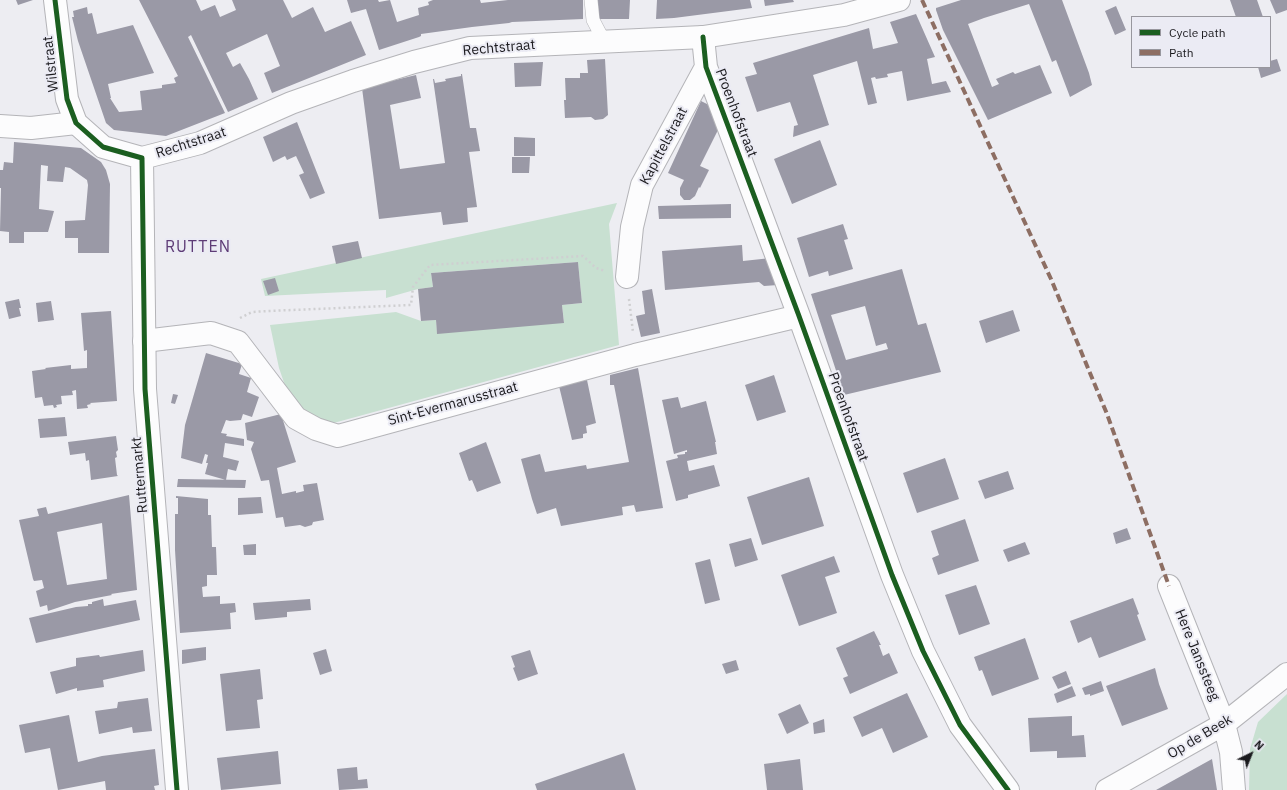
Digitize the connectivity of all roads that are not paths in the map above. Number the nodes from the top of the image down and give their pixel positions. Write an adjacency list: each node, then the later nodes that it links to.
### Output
1 (55, 0): 7 (street, Wilstraat)
2 (591, 0): 5 (lane)
3 (899, 0): 4 (street, Rechtstraat)
4 (703, 37): 5 (street, Rechtstraat); 6 (street, Proenhofstraat)
5 (604, 41): 9 (street, Rechtstraat)
6 (706, 67): 10 (street, Kapittelstraat); 11 (street, Proenhofstraat)
7 (76, 123): 8 (street); 9 (street, Rechtstraat)
8 (0, 126)
9 (142, 158): 12 (street, Ruttermarkt)
10 (627, 277)
11 (799, 316): 12 (street, Sint-Evermarusstraat); 17 (street, Proenhofstraat)
12 (144, 341): 16 (street, Ruttermarkt)
13 (1169, 586): 15 (street, Here Janssteeg)
14 (1287, 674): 15 (street, Op de Beek)
15 (1224, 724): 18 (street, Op de Beek); 19 (street, Here Janssteeg)
16 (177, 790)
17 (1008, 790)
18 (1107, 790)
19 (1234, 790)

